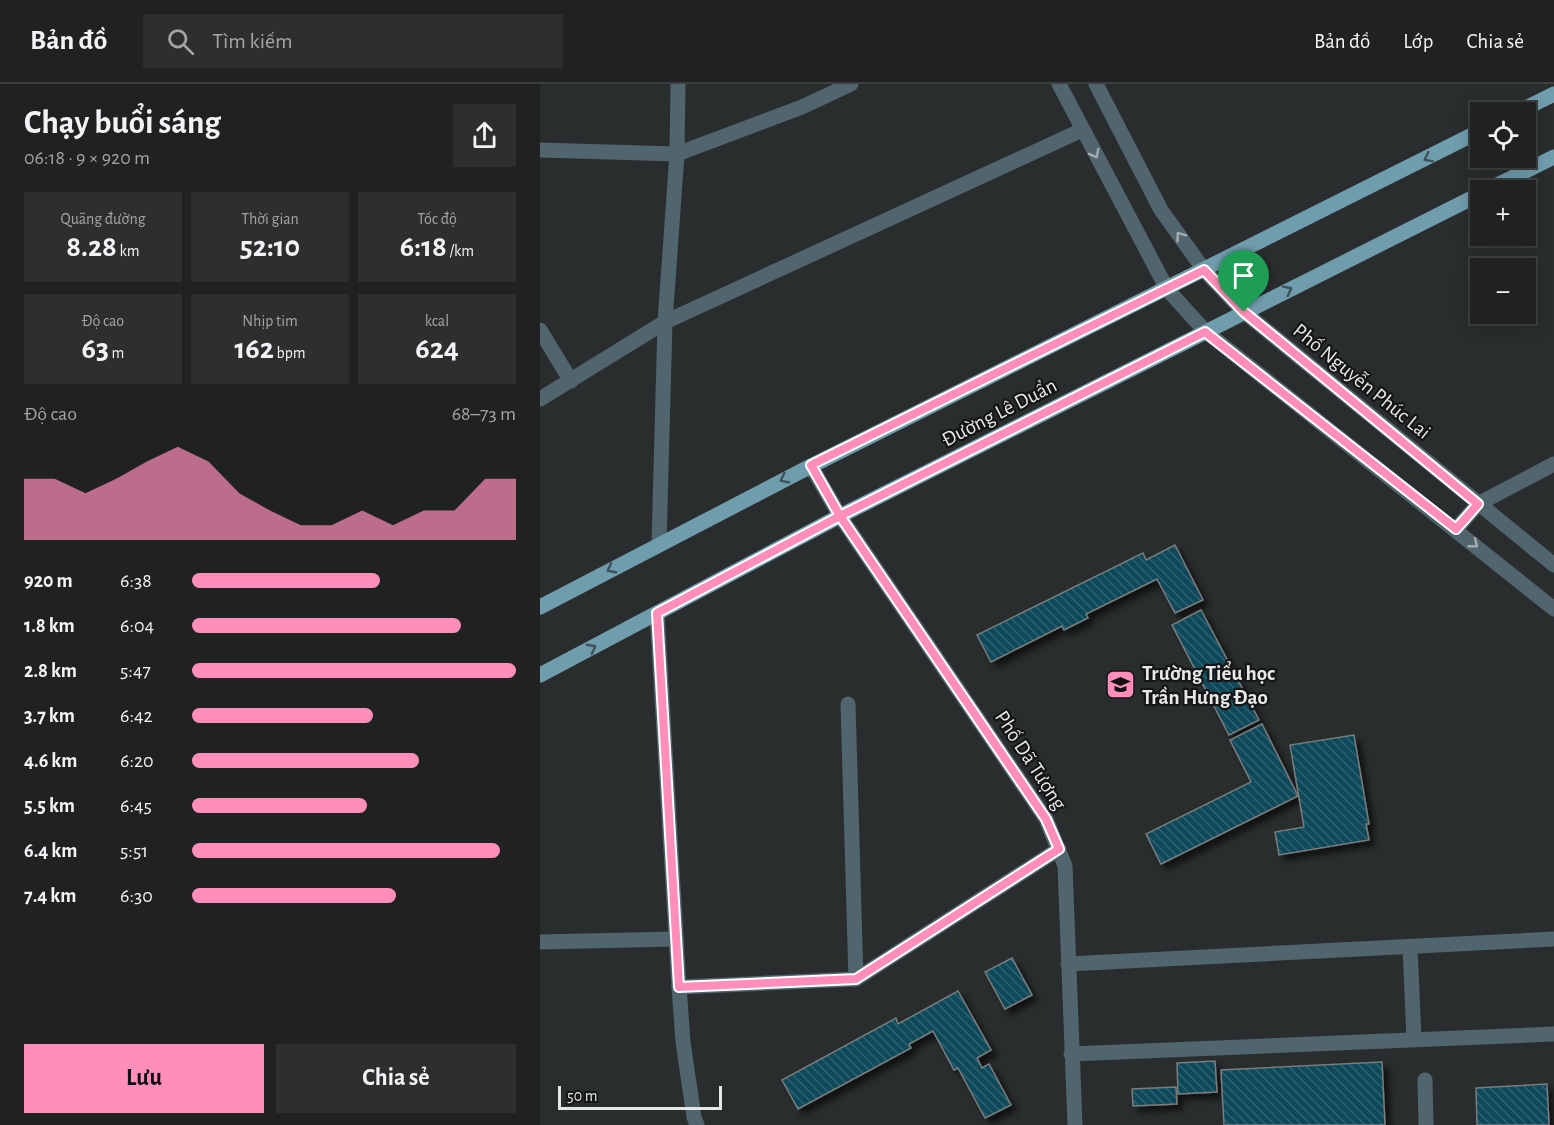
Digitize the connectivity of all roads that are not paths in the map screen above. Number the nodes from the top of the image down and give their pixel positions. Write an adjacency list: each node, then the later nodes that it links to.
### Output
1 (678, 84): 10 (street)
2 (851, 84): 10 (street)
3 (1059, 84): 7 (street)
4 (1096, 84): 14 (street, Phố Nguyễn Phúc Lai, one-way to 4)
5 (1554, 94): 6 (main road)
6 (1536, 103)
7 (1082, 130): 15 (street, one-way to 15); 17 (street)
8 (1470, 136): 14 (main road, Đường Lê Duẩn, one-way to 14)
9 (540, 150): 10 (street)
10 (677, 154): 17 (street)
11 (1554, 157): 12 (main road)
12 (1507, 180)
13 (1470, 199): 16 (main road, Đường Lê Duẩn, one-way to 13)
14 (1204, 270): 15 (main road, Đường Lê Duẩn); 16 (street, Phố Nguyễn Phúc Lai)
15 (1167, 289): 19 (street); 23 (main road, Đường Lê Duẩn)
16 (1244, 312): 19 (main road, Đường Lê Duẩn); 24 (street, Phố Nguyễn Phúc Lai)
17 (665, 322): 20 (street); 27 (street)
18 (540, 330): 20 (street)
19 (1205, 332): 25 (main road, Đường Lê Duẩn); 26 (street)
20 (571, 381): 21 (street)
21 (540, 399)
22 (1554, 464): 24 (street)
23 (811, 465): 25 (street, Phố Dã Tượng); 27 (main road, Đường Lê Duẩn, one-way to 27)
24 (1478, 504): 26 (street); 28 (street, Phố Nguyễn Phúc Lai)
25 (840, 516): 31 (main road, Đường Lê Duẩn); 34 (street, Phố Dã Tượng)
26 (1456, 529): 30 (street, one-way to 30)
27 (658, 544): 29 (main road, Đường Lê Duẩn, one-way to 29)
28 (1554, 565)
29 (540, 608)
30 (1554, 609)
31 (657, 613): 32 (main road, Đường Lê Duẩn, one-way to 31); 35 (street)
32 (540, 675)
33 (848, 704): 40 (street)
34 (1059, 849): 39 (street, Phố Dã Tượng); 40 (street)
35 (676, 939): 37 (street); 41 (street)
36 (1554, 939): 38 (street)
37 (540, 942)
38 (1410, 948): 39 (street); 43 (street)
39 (1068, 964): 44 (street, Phố Dã Tượng)
40 (856, 979): 41 (street)
41 (679, 987): 46 (street)
42 (1554, 1034): 43 (street)
43 (1414, 1038): 44 (street)
44 (1071, 1054): 47 (street, Phố Dã Tượng)
45 (1425, 1080): 48 (street)
46 (697, 1125)
47 (1075, 1125)
48 (1426, 1125)

